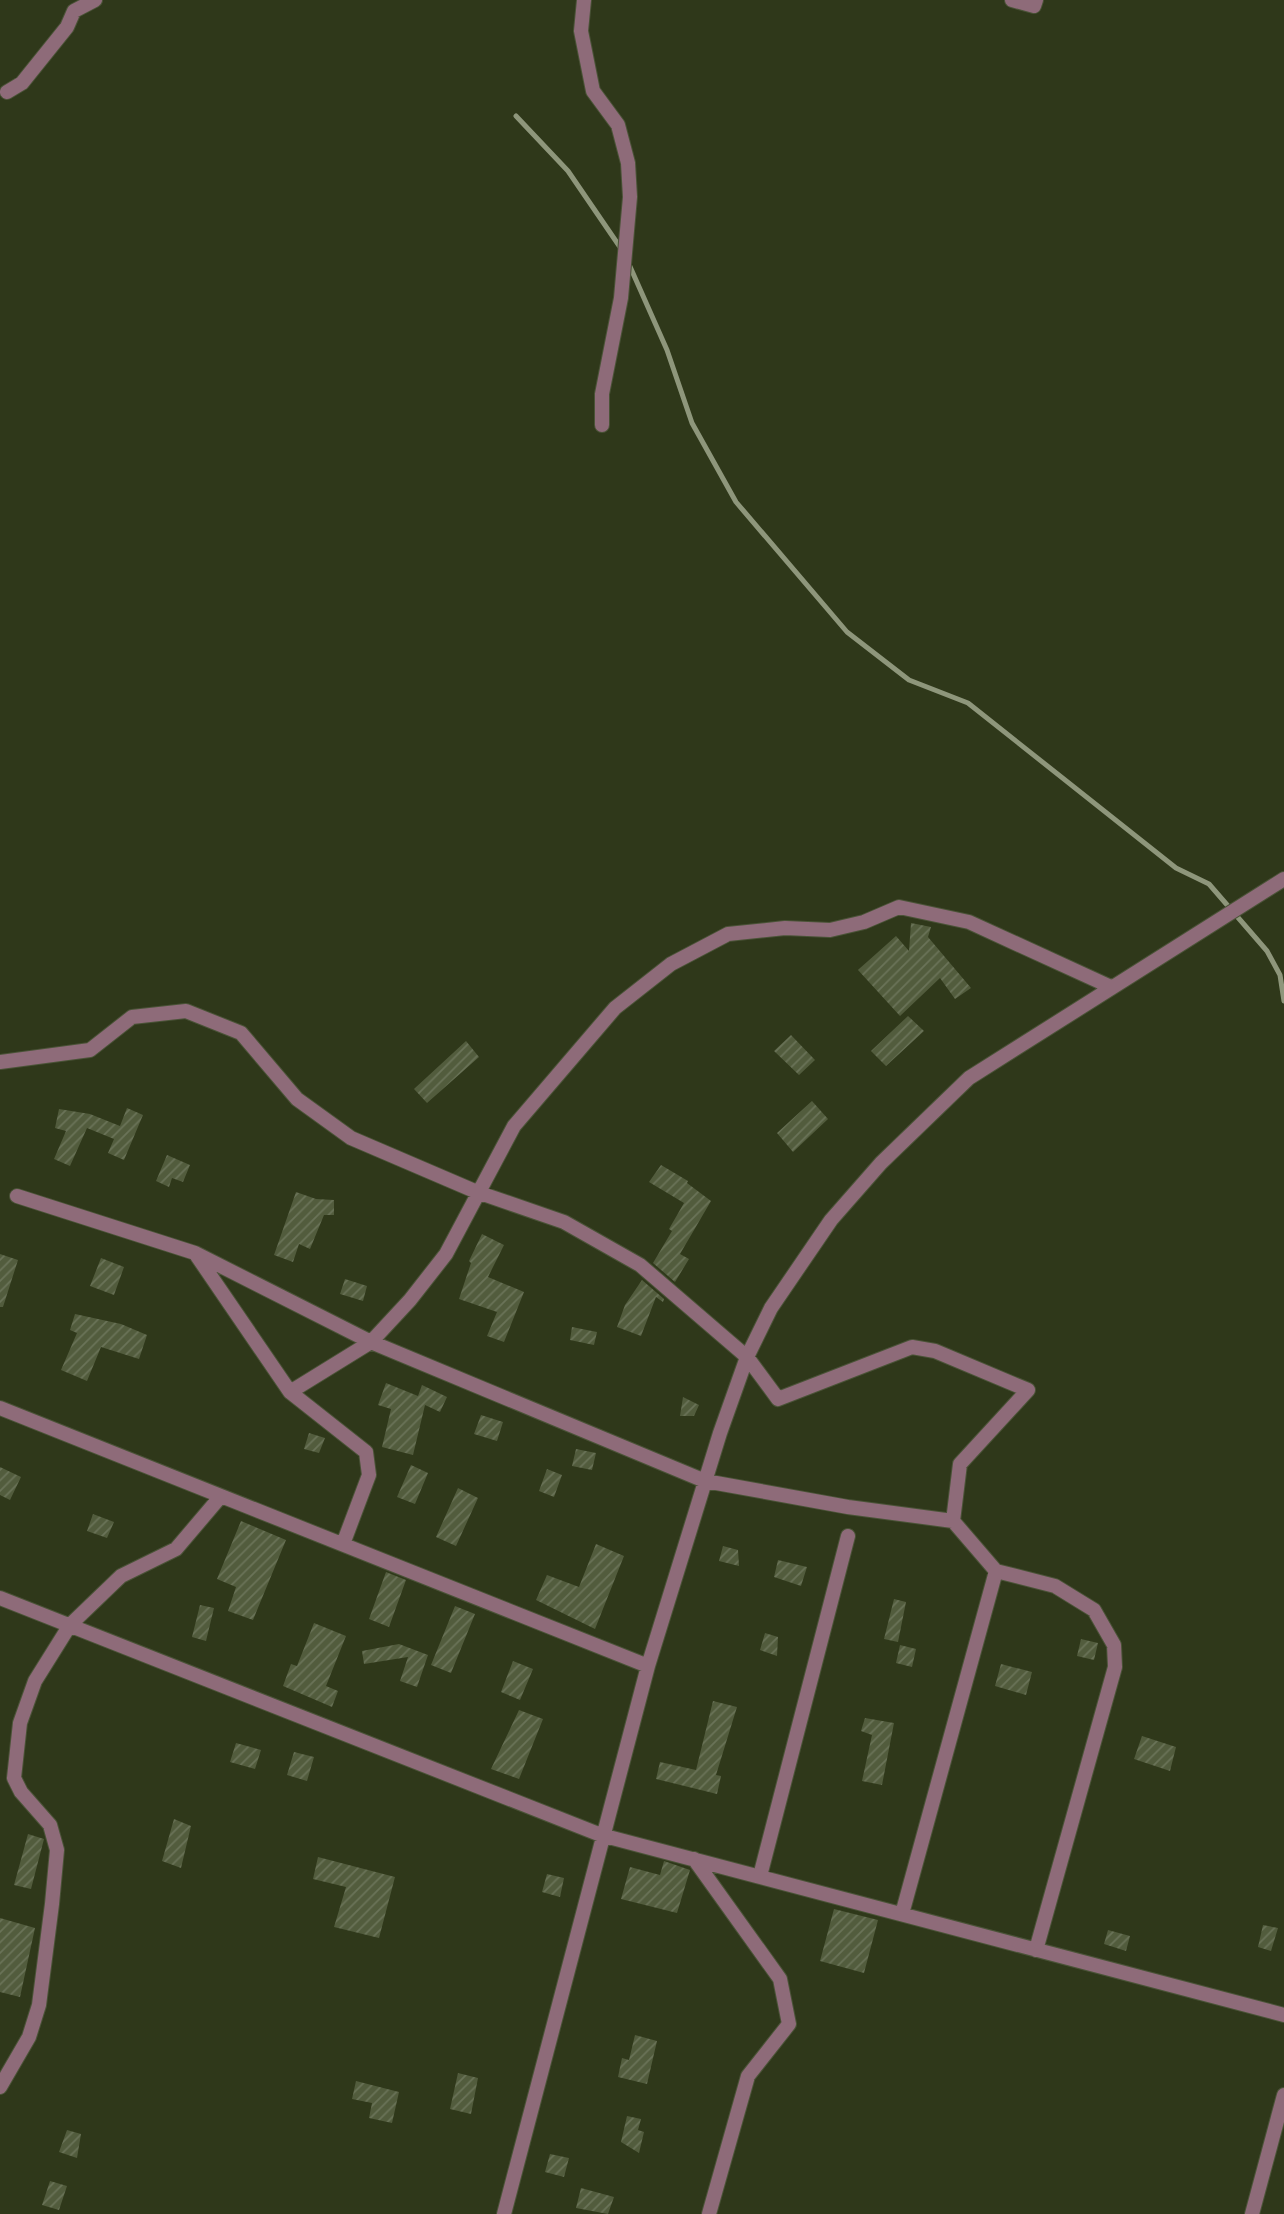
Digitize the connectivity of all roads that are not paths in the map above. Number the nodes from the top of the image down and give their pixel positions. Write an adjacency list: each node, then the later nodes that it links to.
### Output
1 (95, 0): 5 (street)
2 (584, 0): 6 (street)
3 (1012, 0): 4 (street)
4 (1036, 0)
5 (7, 92)
6 (602, 425)
7 (1284, 879): 8 (street)
8 (1111, 987): 10 (street); 14 (street)
9 (0, 1062): 10 (street)
10 (477, 1192): 13 (street); 14 (street)
11 (17, 1196): 12 (street)
12 (195, 1253): 13 (street); 15 (street)
13 (371, 1342): 15 (street); 17 (street)
14 (747, 1357): 17 (street); 19 (street)
15 (290, 1392): 21 (street)
16 (0, 1408): 18 (street)
17 (705, 1481): 19 (street); 25 (street)
18 (221, 1496): 21 (street); 24 (street)
19 (953, 1521): 22 (street)
20 (848, 1536): 28 (street)
21 (343, 1544): 25 (street)
22 (996, 1571): 29 (street); 30 (street)
23 (0, 1598): 24 (street)
24 (70, 1625): 26 (street); 32 (street)
25 (648, 1666): 26 (street)
26 (601, 1835): 27 (street); 34 (street)
27 (694, 1859): 28 (street); 35 (street)
28 (760, 1876): 29 (street)
29 (902, 1914): 30 (street)
30 (1036, 1950): 31 (street)
31 (1284, 2015)
32 (0, 2087)
33 (1284, 2095): 36 (street)
34 (504, 2214)
35 (709, 2214)
36 (1252, 2214)

